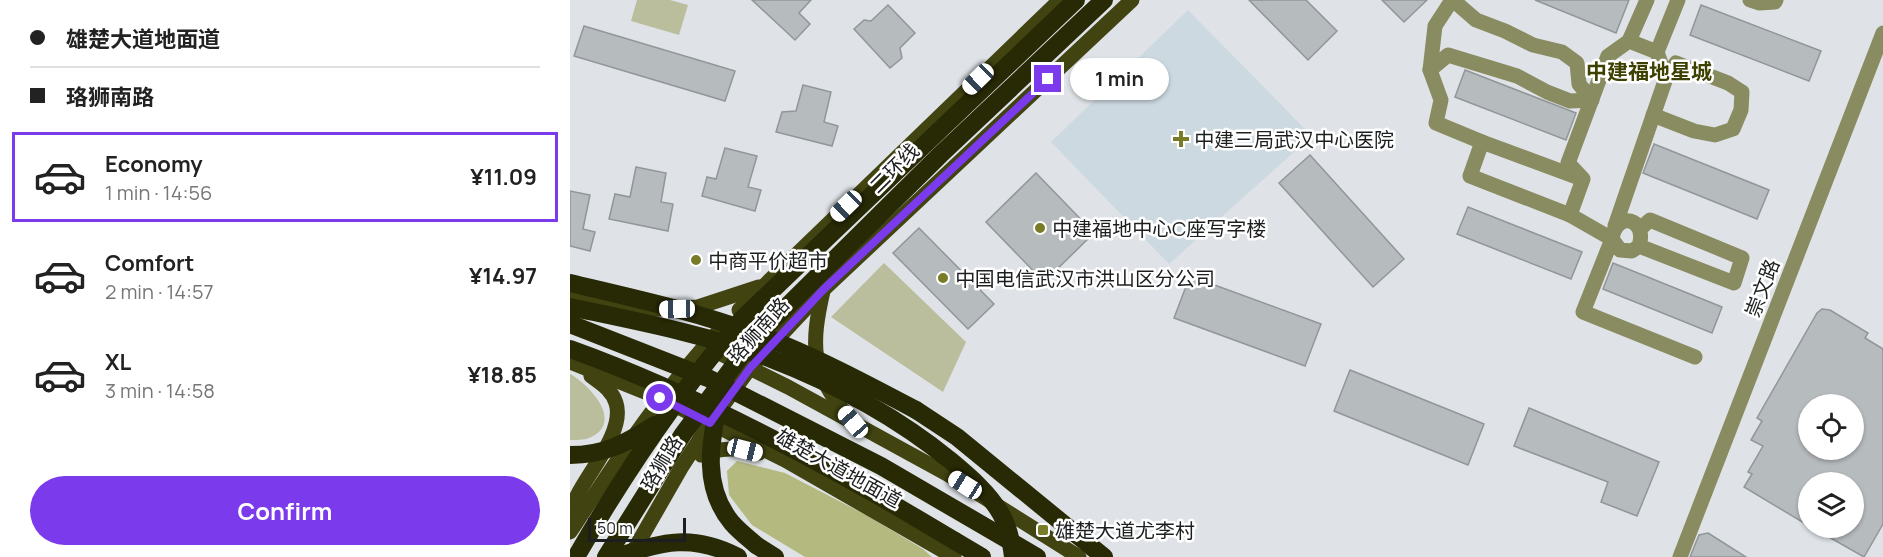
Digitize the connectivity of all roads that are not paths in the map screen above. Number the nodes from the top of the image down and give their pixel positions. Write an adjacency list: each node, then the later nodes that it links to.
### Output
1 (1060, 0): 24 (main road, 珞狮南路)
2 (1076, 0): 38 (highway, bridge)
3 (1104, 0): 34 (highway, 二环线, bridge)
4 (1132, 0): 25 (main road, 珞狮南路)
5 (1452, 0): 13 (street); 15 (street)
6 (1647, 0): 11 (street)
7 (1678, 0): 12 (street)
8 (1750, 0): 9 (street)
9 (1776, 0)
10 (1883, 33): 57 (street, 崇文路)
11 (1629, 41): 12 (street); 15 (street)
12 (1657, 52): 14 (street)
13 (1430, 70): 15 (street); 17 (street)
14 (1666, 78): 16 (street); 16 (street)
15 (1592, 100): 18 (street)
16 (1653, 115): 21 (street)
17 (1482, 142): 18 (street); 19 (street)
18 (1582, 179): 19 (street)
19 (1570, 215): 21 (street)
20 (1640, 229): 21 (street); 22 (street); 22 (street)
21 (1614, 233): 22 (street); 32 (street)
22 (1639, 246)
23 (570, 283): 56 (highway, bridge)
24 (763, 286): 28 (main road); 30 (main road, 珞狮南路)
25 (824, 289): 35 (main road, 珞狮南路); 37 (main road)
26 (570, 294): 28 (main road)
27 (570, 307): 53 (highway, bridge)
28 (624, 311): 30 (main road)
29 (570, 324): 54 (highway, bridge)
30 (705, 346): 35 (main road); 36 (main road, 珞狮路)
31 (570, 349): 45 (highway, bridge)
32 (1695, 357)
33 (570, 363): 36 (main road, 雄楚大道地面道); 43 (main road)
34 (731, 367): 47 (highway, 二环线, bridge); 51 (highway, bridge)
35 (750, 368): 37 (main road); 39 (main road, 珞狮南路)
36 (660, 398): 39 (main road, 雄楚大道地面道); 44 (main road, 珞狮路)
37 (853, 422): 55 (main road)
38 (659, 423): 40 (highway, bridge); 46 (highway, bridge)
39 (710, 423): 41 (main road, 雄楚大道地面道); 42 (main road, 珞狮路)
40 (570, 455)
41 (784, 460): 42 (main road); 45 (main road, 雄楚大道地面道)
42 (681, 468): 49 (main road, 珞狮路)
43 (570, 523)
44 (570, 532)
45 (951, 547): 52 (highway)
46 (576, 557)
47 (606, 557)
48 (617, 557): 50 (highway, bridge)
49 (630, 557)
50 (738, 557)
51 (776, 557)
52 (982, 557)
53 (1013, 557)
54 (1037, 557)
55 (1079, 557)
56 (1104, 557)
57 (1680, 557)

